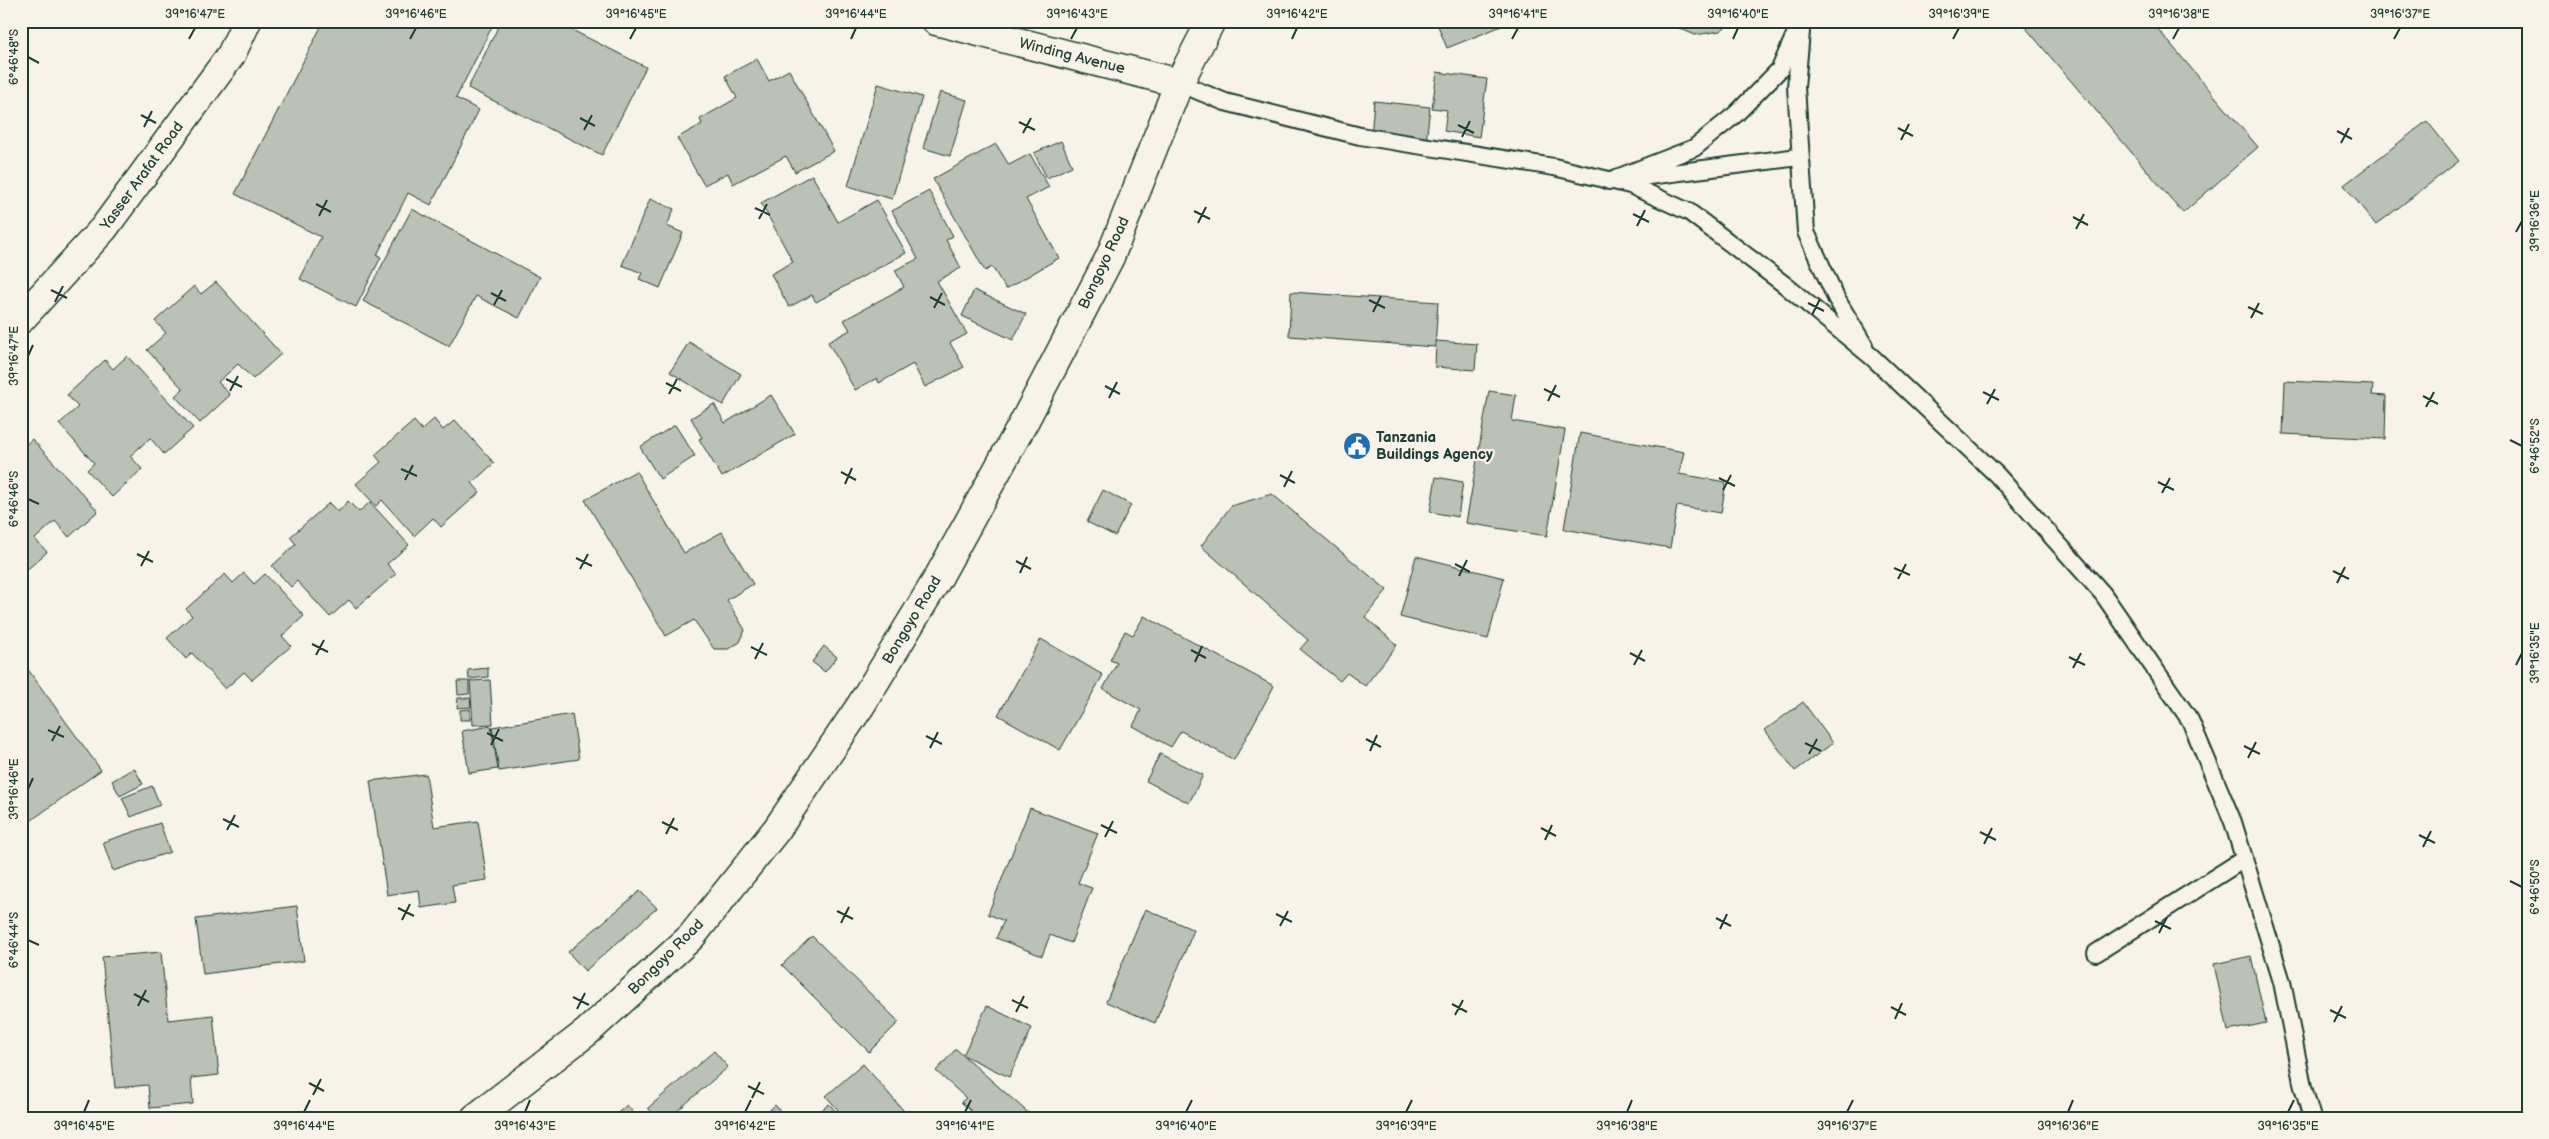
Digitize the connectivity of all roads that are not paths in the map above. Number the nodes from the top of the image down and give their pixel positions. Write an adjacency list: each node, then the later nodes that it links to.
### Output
1 (247, 21): 8 (street, Yasser Arafat Road)
2 (936, 21): 5 (street, Winding Avenue)
3 (1210, 21): 5 (street, Bongoyo Road)
4 (1802, 21): 6 (lane); 7 (lane)
5 (1179, 84): 7 (lane); 12 (street, Bongoyo Road)
6 (1799, 157): 7 (lane); 9 (lane)
7 (1609, 181): 9 (lane)
8 (21, 320)
9 (1872, 357): 10 (lane)
10 (2244, 859): 11 (lane); 13 (lane)
11 (2096, 953)
12 (475, 1118)
13 (2312, 1118)

